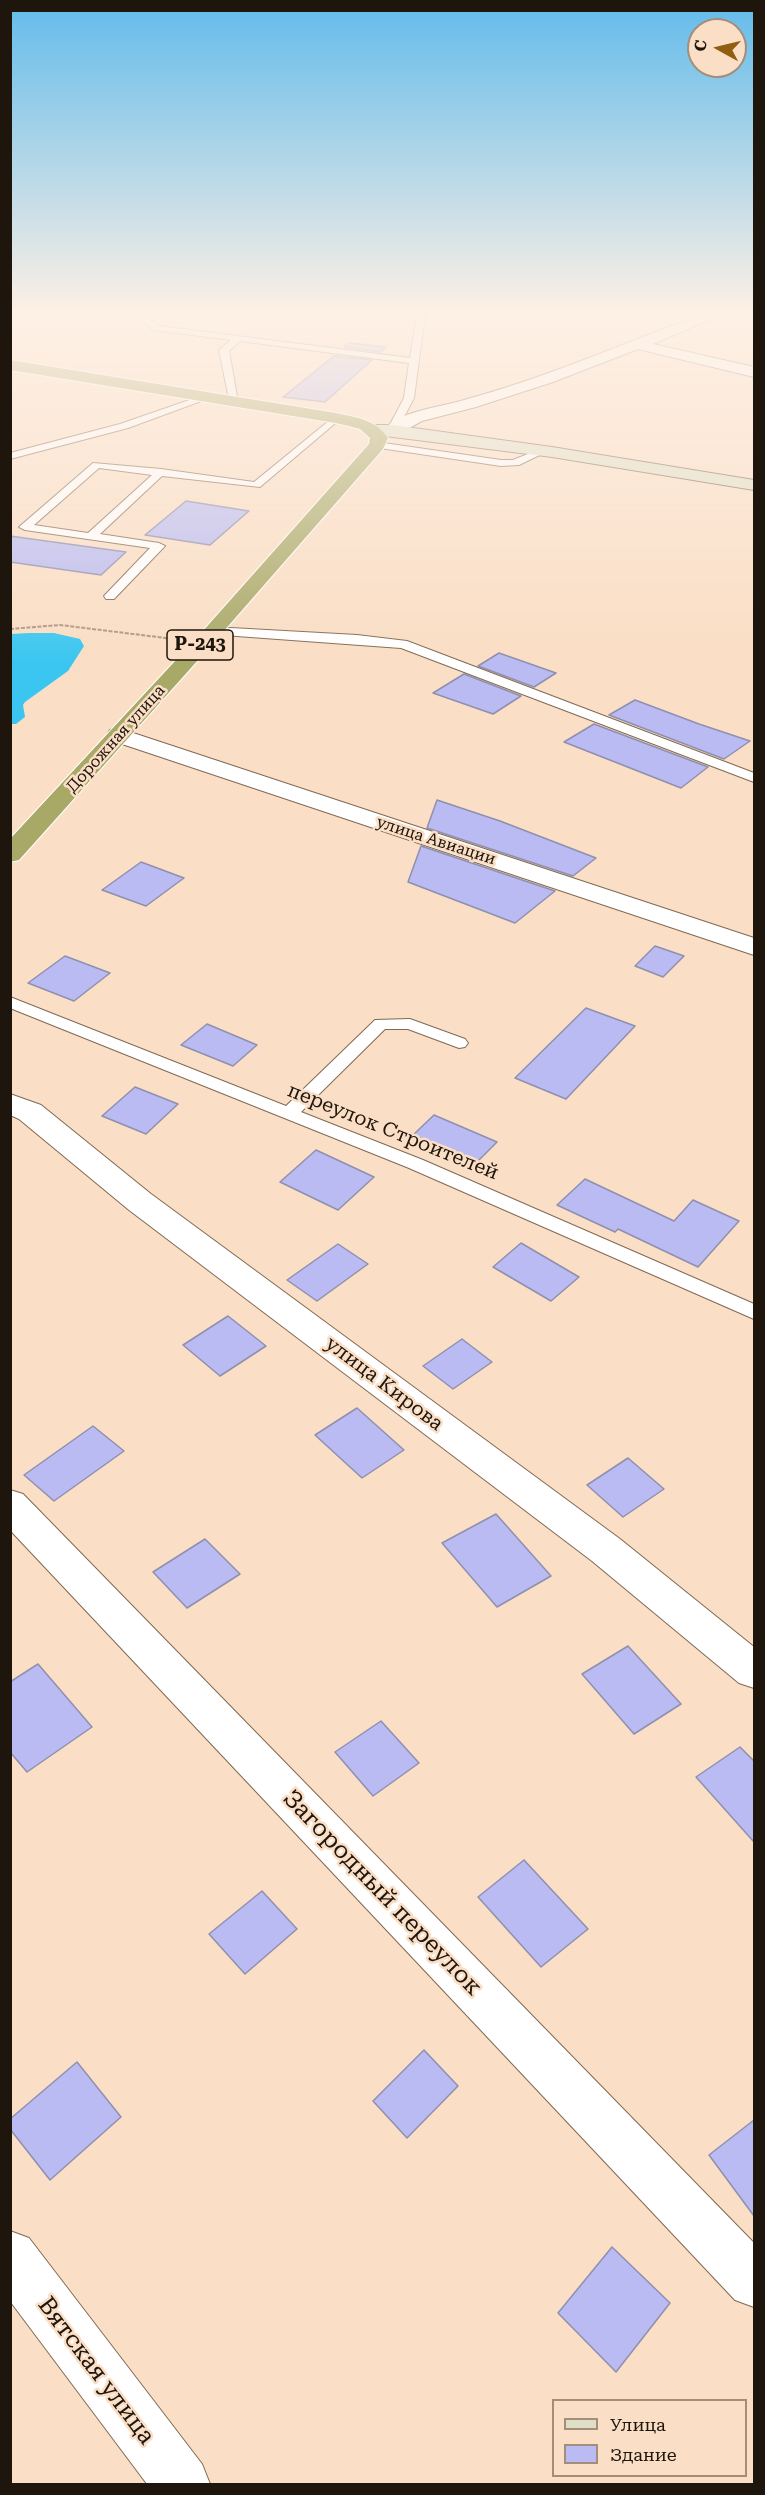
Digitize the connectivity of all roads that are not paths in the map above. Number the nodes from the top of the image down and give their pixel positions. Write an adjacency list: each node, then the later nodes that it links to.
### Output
1 (107, 430): 7 (lane)
2 (321, 430): 8 (lane)
3 (374, 430): 6 (highway)
4 (384, 430): 6 (lane)
5 (390, 430): 6 (street)
6 (381, 435): 9 (main road); 12 (highway, Дорожная улица / Р-243)
7 (10, 456)
8 (162, 472): 10 (lane); 10 (lane)
9 (754, 485)
10 (91, 536): 11 (lane)
11 (110, 596)
12 (208, 637): 13 (highway, Дорожная улица / Р-243); 14 (lane)
13 (118, 735): 15 (highway, Дорожная улица / Р-243); 16 (street, улица Авиации)
14 (754, 778)
15 (10, 855)
16 (754, 947)
17 (10, 1002): 20 (lane, переулок Строителей)
18 (459, 1043): 20 (lane)
19 (10, 1103): 23 (street, улица Кирова)
20 (289, 1113): 21 (lane, переулок Строителей)
21 (754, 1312)
22 (10, 1505): 25 (street, Загородный переулок)
23 (754, 1671)
24 (10, 2257): 26 (street, Вятская улица)
25 (754, 2281)
26 (182, 2484)

